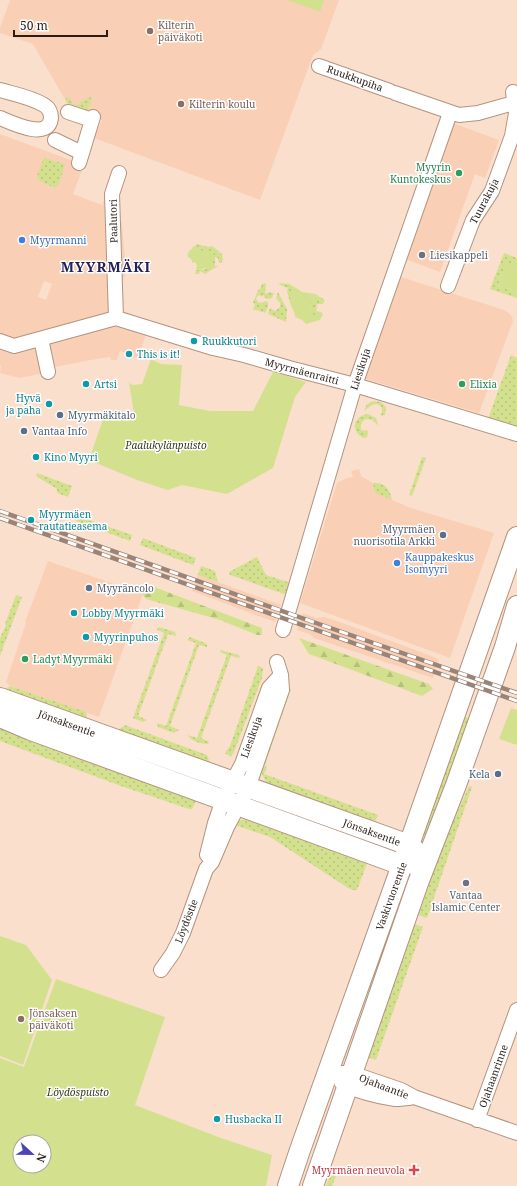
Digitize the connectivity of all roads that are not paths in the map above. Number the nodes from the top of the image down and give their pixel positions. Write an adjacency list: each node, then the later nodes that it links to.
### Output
1 (319, 66): 5 (street, Ruukkupiha)
2 (0, 90): 6 (street)
3 (515, 97): 5 (street, Ruukkupiha); 9 (street, Tuurakuja)
4 (68, 112): 7 (street)
5 (450, 113): 14 (street, Liesikuja)
6 (0, 118)
7 (55, 140)
8 (119, 172): 10 (street, Paalutori)
9 (448, 286)
10 (116, 318): 11 (street); 14 (street, Myyrmäenraitti)
11 (41, 339): 12 (street); 13 (street)
12 (0, 341)
13 (48, 372)
14 (355, 385): 15 (street, Myyrmäenraitti); 18 (street, Liesikuja)
15 (517, 434)
16 (517, 537): 19 (main road, Vaskivuorentie)
17 (517, 606): 20 (main road, Vaskivuorentie)
18 (283, 630)
19 (484, 630): 20 (main road); 26 (main road, Vaskivuorentie)
20 (513, 641): 27 (main road, Vaskivuorentie)
21 (279, 669): 24 (street, Liesikuja)
22 (0, 698): 24 (main road, Jönsaksentie)
23 (0, 717): 25 (main road, Jönsaksentie)
24 (240, 785): 25 (street, Liesikuja); 26 (main road, Jönsaksentie)
25 (231, 803): 28 (main road, Jönsaksentie); 29 (street, Löydöstie)
26 (409, 845): 27 (main road, Jönsaksentie); 28 (main road, Vaskivuorentie)
27 (426, 861): 28 (main road, Jönsaksentie); 32 (main road, Vaskivuorentie)
28 (402, 865): 31 (main road, Vaskivuorentie)
29 (161, 970)
30 (517, 1010): 33 (street, Ojahaanrinne)
31 (327, 1073): 32 (street, Ojahaantie); 35 (main road, Vaskivuorentie)
32 (349, 1080): 33 (street, Ojahaantie); 36 (main road, Vaskivuorentie)
33 (477, 1120): 34 (street, Ojahaantie)
34 (517, 1133)
35 (288, 1186)
36 (313, 1186)

